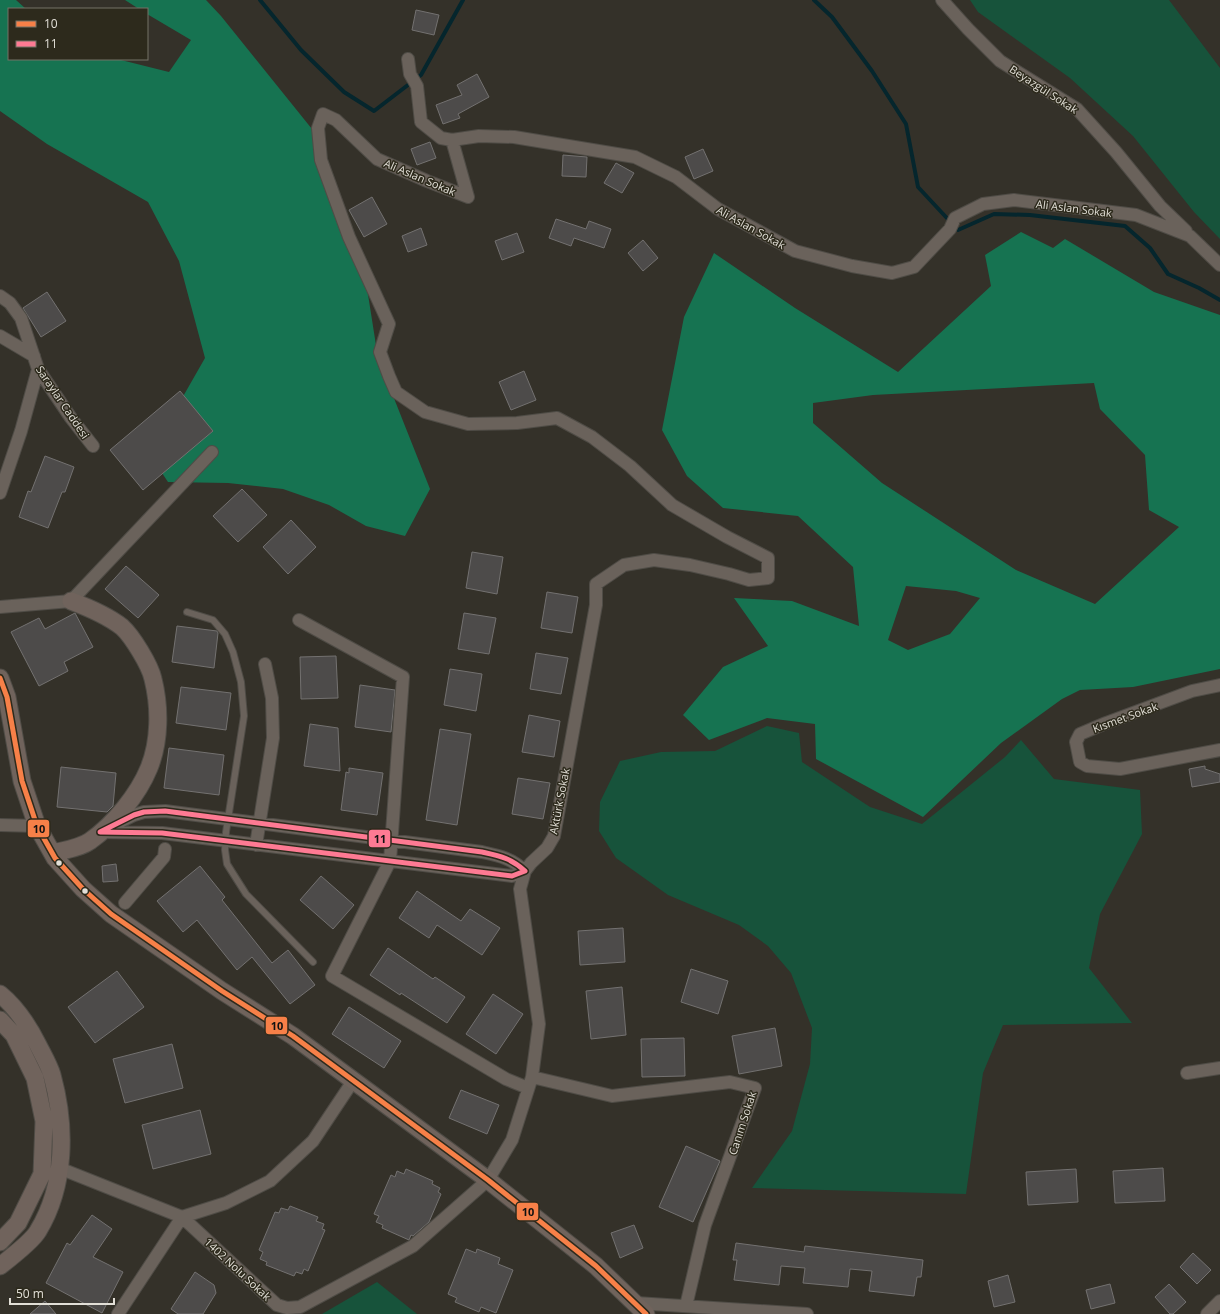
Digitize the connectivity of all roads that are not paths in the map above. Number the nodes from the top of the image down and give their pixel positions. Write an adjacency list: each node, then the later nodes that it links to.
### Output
1 (942, 0): 4 (street, Beyazgül Sokak)
2 (408, 59): 3 (street)
3 (452, 140): 4 (street, Ali Aslan Sokak); 13 (street, Ali Aslan Sokak)
4 (1190, 236): 5 (street, Ali Aslan Sokak)
5 (1220, 265)
6 (0, 296): 8 (street, Saraylar Caddesi)
7 (0, 336): 8 (street)
8 (34, 356): 9 (street, Saraylar Caddesi)
9 (38, 369): 10 (street, Saraylar Caddesi); 12 (street)
10 (92, 446)
11 (212, 452): 14 (street)
12 (0, 493)
13 (768, 578): 34 (street, Aktürk Sokak)
14 (71, 601): 15 (street); 27 (street)
15 (0, 607)
16 (187, 612): 23 (lane)
17 (299, 620): 28 (street)
18 (265, 664): 24 (street)
19 (0, 678): 21 (street)
20 (1220, 686): 22 (street, Kısmet Sokak)
21 (6, 722): 26 (street)
22 (1220, 750)
23 (227, 819): 24 (street); 27 (street); 29 (lane)
24 (260, 823): 28 (street); 30 (street)
25 (0, 825): 26 (street)
26 (37, 826): 32 (street)
27 (100, 832): 29 (street); 32 (street)
28 (391, 840): 33 (street); 34 (street)
29 (226, 841): 30 (street); 36 (lane)
30 (256, 845): 33 (street)
31 (165, 849): 35 (street)
32 (53, 853): 41 (street)
33 (390, 861): 34 (street); 42 (street)
34 (525, 871): 42 (street, Aktürk Sokak)
35 (125, 903)
36 (313, 962)
37 (0, 994): 43 (street)
38 (0, 1020): 46 (street)
39 (1220, 1068): 40 (street)
40 (1187, 1072)
41 (353, 1081): 44 (street); 45 (street)
42 (530, 1083): 44 (street, Aktürk Sokak); 49 (street, Canım Sokak)
43 (59, 1168): 45 (street, 1402 Nolu Sokak); 47 (street)
44 (488, 1180): 50 (street); 51 (street, 1402 Nolu Sokak)
45 (182, 1216): 51 (street, 1402 Nolu Sokak); 52 (street)
46 (0, 1242)
47 (0, 1266)
48 (1220, 1301): 54 (street)
49 (686, 1306): 50 (street); 53 (street)
50 (641, 1309)
51 (275, 1310)
52 (118, 1314)
53 (807, 1314)
54 (1208, 1314)

